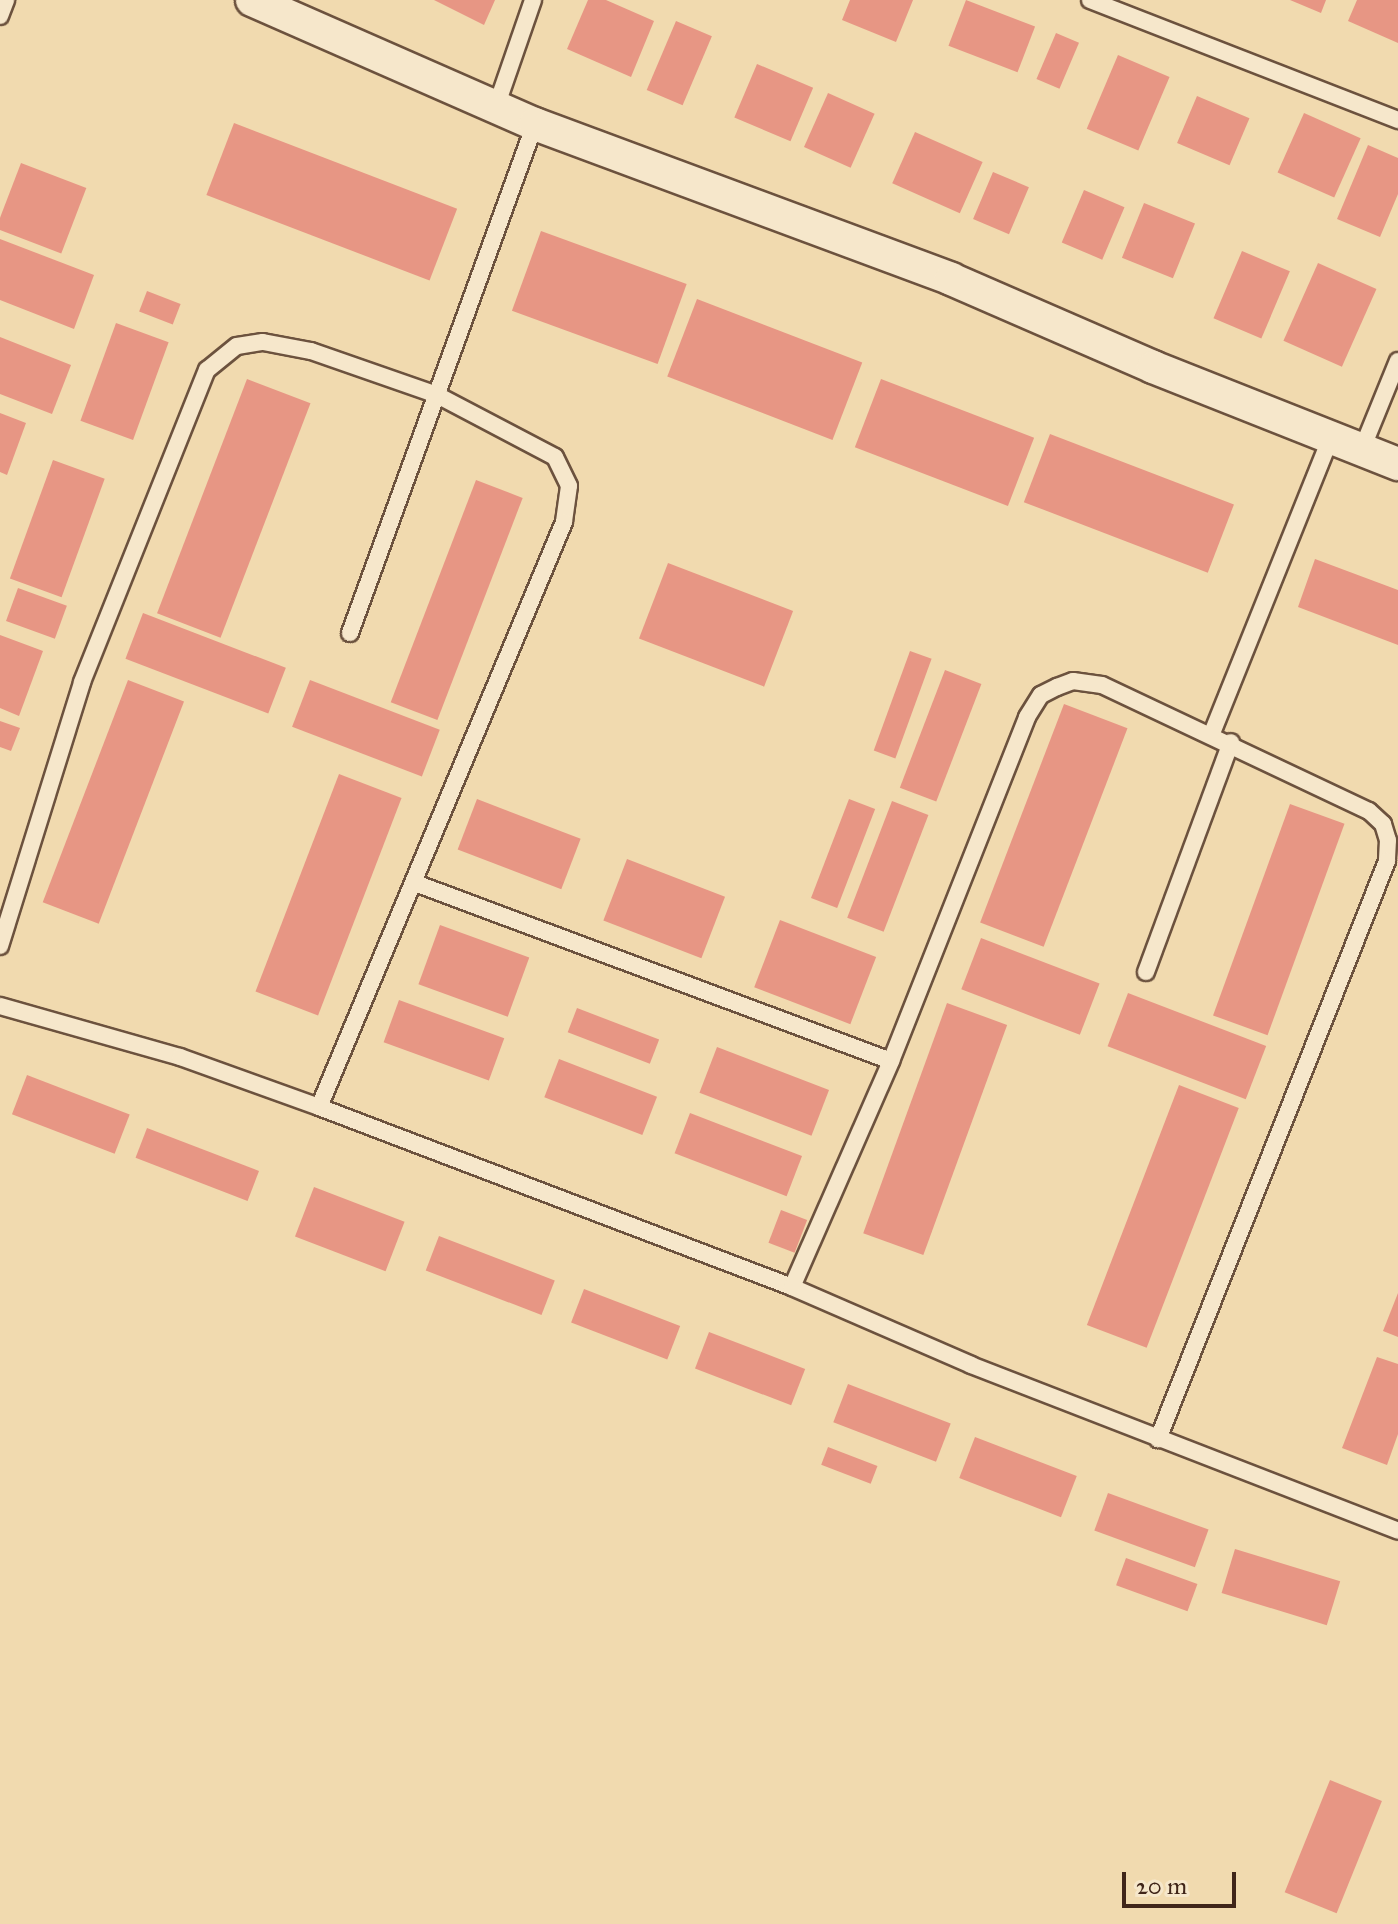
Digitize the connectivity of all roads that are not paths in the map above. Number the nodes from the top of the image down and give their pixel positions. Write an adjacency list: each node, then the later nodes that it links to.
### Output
1 (6, 0): 5 (lane)
2 (252, 0): 6 (street)
3 (533, 0): 6 (lane)
4 (1090, 0): 7 (lane)
5 (0, 16)
6 (496, 107): 8 (street)
7 (1398, 120)
8 (535, 124): 10 (lane); 11 (street)
9 (1398, 361): 12 (lane)
10 (437, 395): 14 (lane); 17 (lane); 18 (lane)
11 (1332, 434): 12 (street); 15 (lane)
12 (1362, 449): 13 (street)
13 (1398, 464)
14 (350, 633)
15 (1212, 733): 16 (lane); 21 (lane)
16 (1231, 742): 19 (lane); 24 (lane)
17 (415, 883): 21 (lane); 22 (lane)
18 (0, 946)
19 (1146, 972)
20 (0, 1006): 22 (lane)
21 (891, 1061): 23 (lane)
22 (319, 1107): 23 (lane)
23 (792, 1287): 24 (lane)
24 (1158, 1439): 25 (lane)
25 (1398, 1531)

